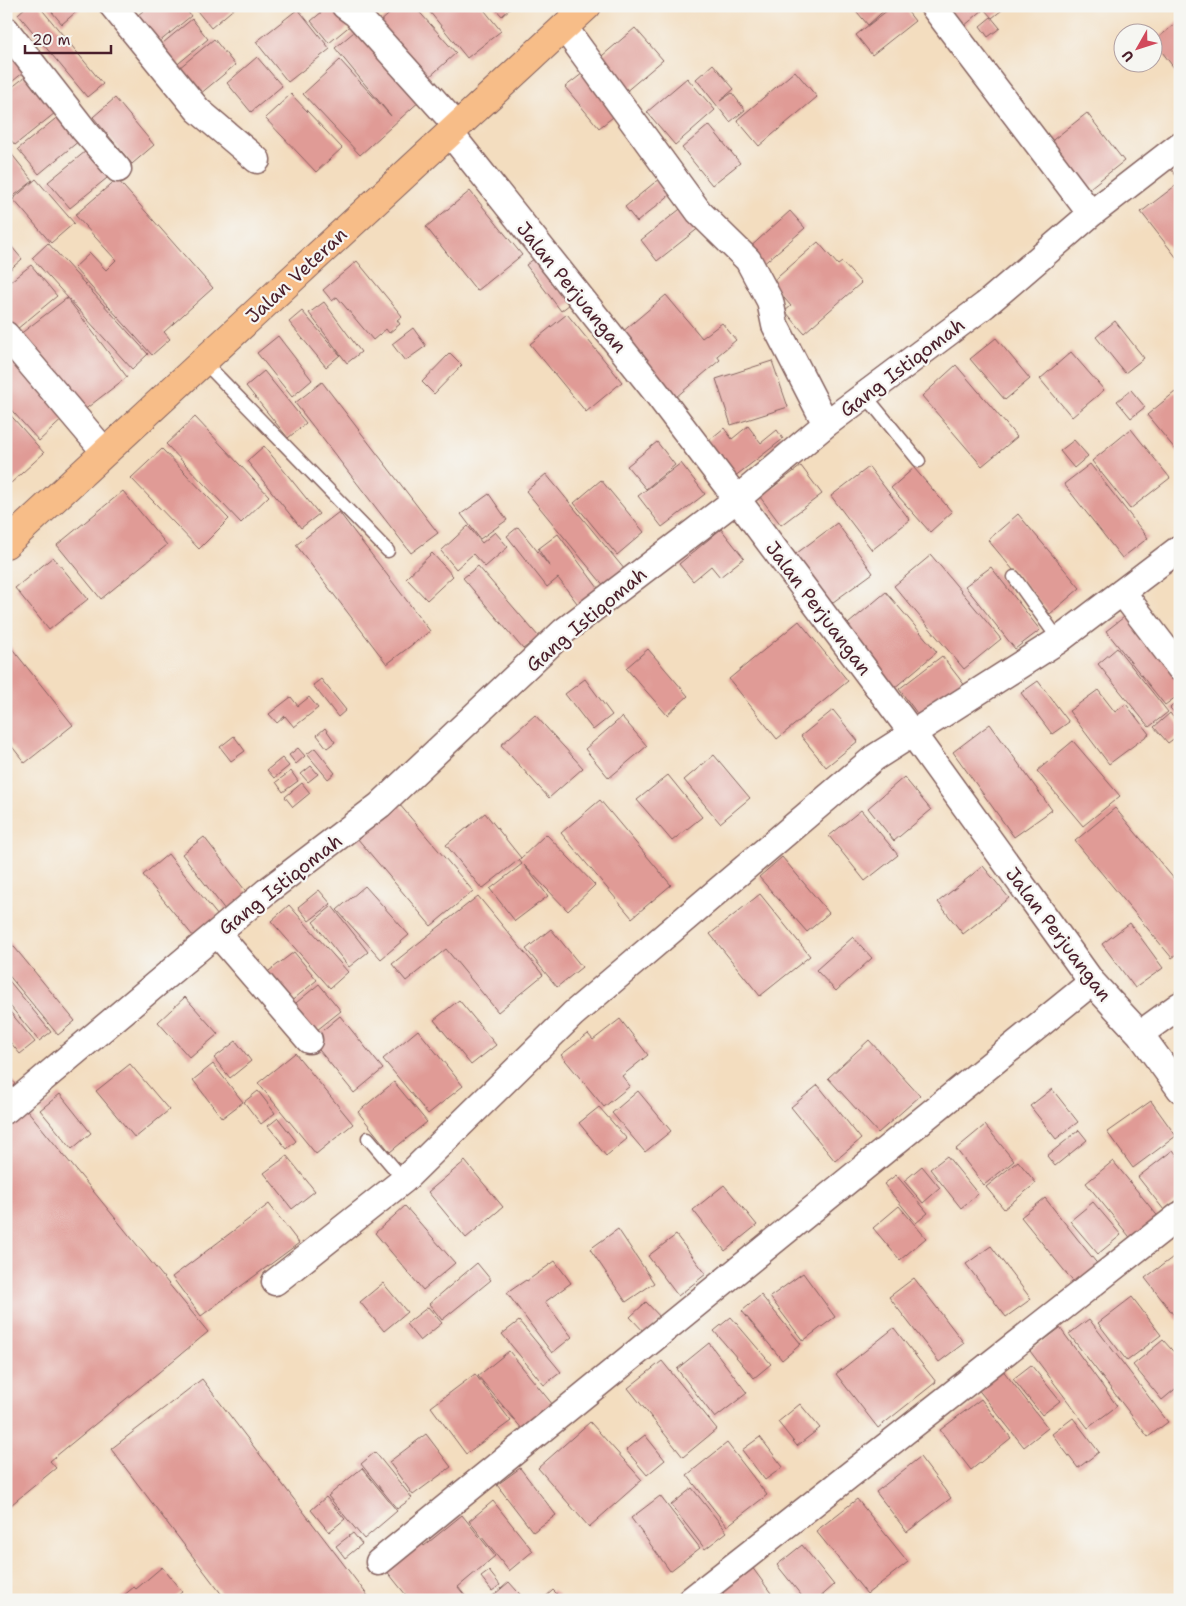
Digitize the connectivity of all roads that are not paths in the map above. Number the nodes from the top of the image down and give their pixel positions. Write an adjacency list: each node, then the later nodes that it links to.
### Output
1 (113, 6): 9 (street)
2 (345, 6): 7 (street, Jalan Perjuangan)
3 (587, 6): 5 (main road, Jalan Veteran)
4 (933, 6): 11 (street)
5 (564, 27): 7 (main road, Jalan Veteran); 15 (street)
6 (6, 30): 10 (street)
7 (454, 130): 13 (main road, Jalan Veteran); 18 (street, Jalan Perjuangan)
8 (1180, 145): 11 (street, Gang Istiqomah)
9 (257, 160)
10 (118, 169)
11 (1091, 214): 14 (street, Gang Istiqomah)
12 (6, 334): 16 (street)
13 (203, 361): 16 (main road, Jalan Veteran); 21 (lane)
14 (865, 395): 15 (street, Gang Istiqomah); 17 (lane)
15 (826, 424): 18 (street, Gang Istiqomah)
16 (105, 452): 19 (main road, Jalan Veteran)
17 (919, 461)
18 (737, 499): 26 (street, Jalan Perjuangan); 27 (street, Gang Istiqomah)
19 (6, 544)
20 (1180, 548): 23 (street)
21 (388, 551)
22 (1014, 577): 24 (lane)
23 (1122, 592): 24 (street); 25 (street)
24 (1059, 640): 26 (street)
25 (1180, 668)
26 (913, 734): 28 (street, Jalan Perjuangan); 35 (street)
27 (218, 933): 31 (street); 33 (street, Gang Istiqomah)
28 (1092, 982): 30 (street, Jalan Perjuangan); 38 (street)
29 (1180, 1004): 30 (street)
30 (1140, 1034): 32 (street, Jalan Perjuangan)
31 (309, 1040)
32 (1180, 1089)
33 (6, 1110)
34 (368, 1138): 35 (lane)
35 (404, 1180): 37 (street)
36 (1180, 1215): 39 (street)
37 (275, 1282)
38 (379, 1562)
39 (691, 1600)

